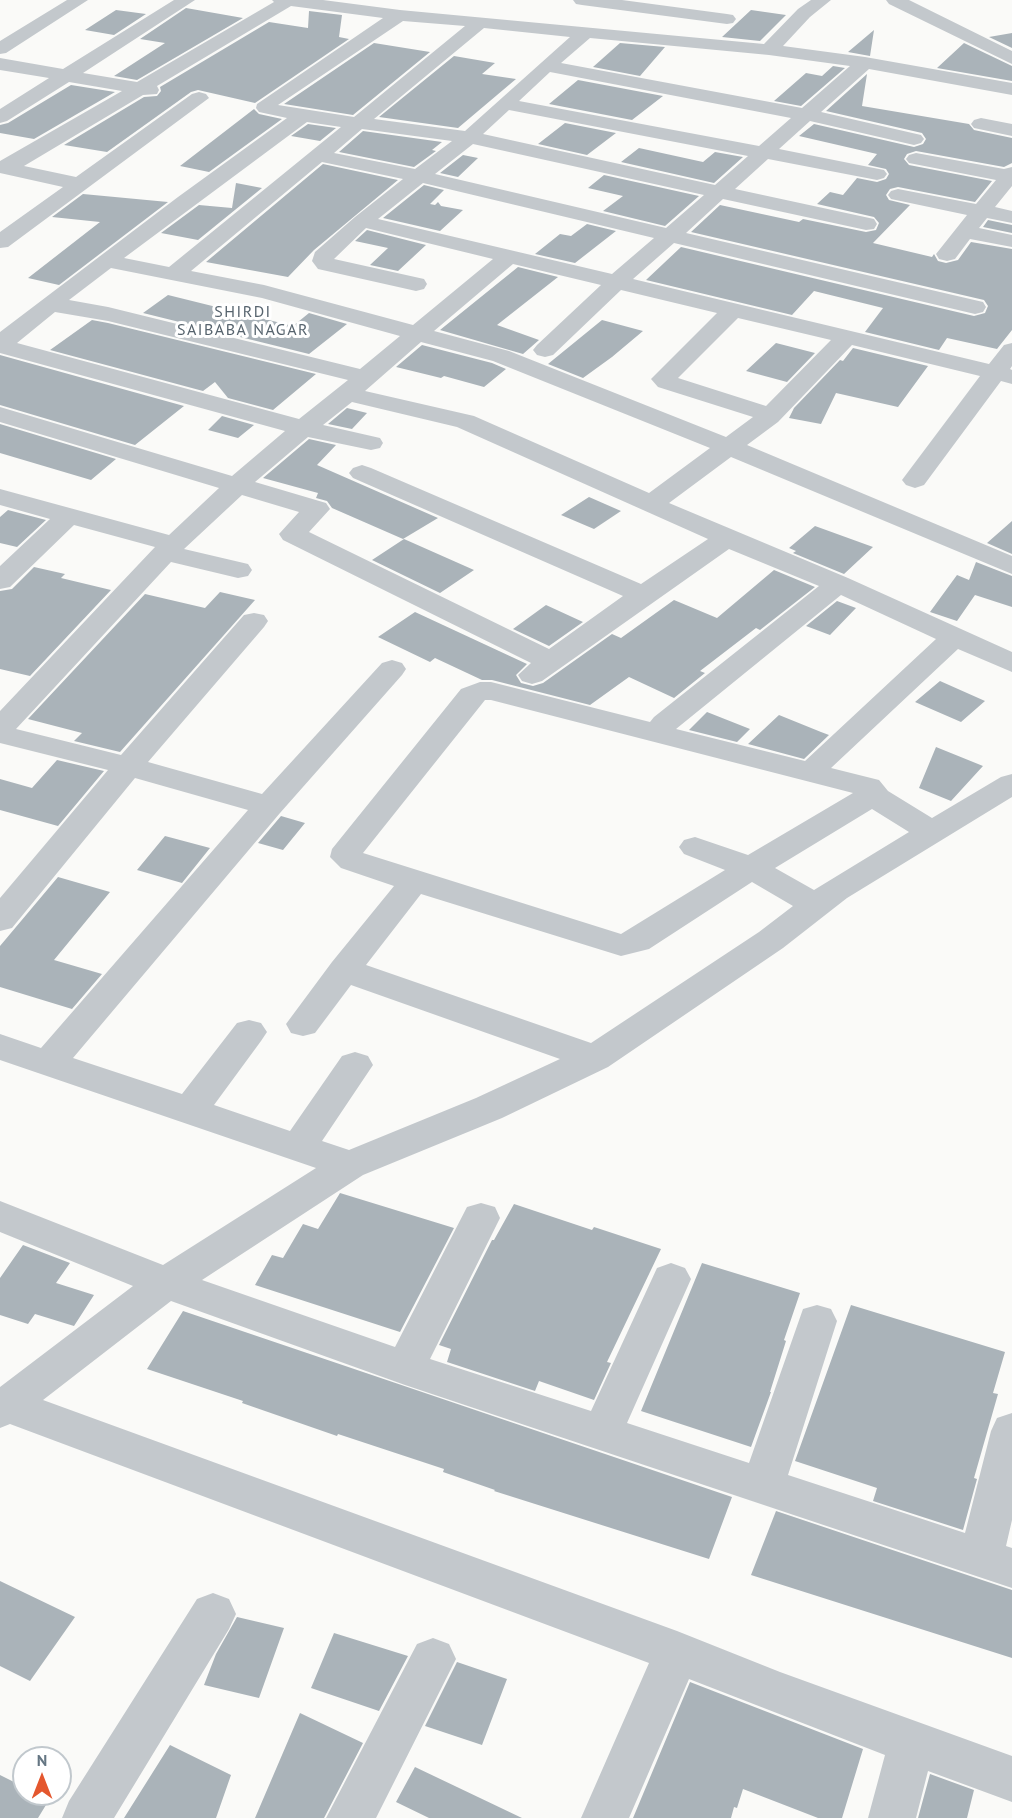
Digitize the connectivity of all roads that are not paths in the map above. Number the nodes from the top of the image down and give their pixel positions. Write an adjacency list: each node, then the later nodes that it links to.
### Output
1 (79, 0): 17 (street)
2 (186, 0): 23 (street)
3 (281, 0): 4 (street)
4 (288, 0): 9 (street); 24 (street)
5 (582, 0): 8 (street)
6 (822, 0): 18 (street)
7 (895, 0): 19 (street)
8 (643, 3): 13 (street); 16 (street)
9 (373, 5): 11 (street)
10 (459, 6): 12 (street)
11 (400, 15): 12 (street); 28 (street)
12 (444, 18): 14 (street)
13 (727, 19)
14 (481, 22): 15 (street); 30 (street)
15 (587, 32): 16 (street); 22 (street)
16 (615, 34): 18 (street)
17 (0, 49)
18 (769, 50): 20 (street)
19 (1012, 58)
20 (865, 63): 25 (street); 27 (street)
21 (0, 64): 23 (street)
22 (546, 66): 26 (street); 27 (street)
23 (64, 74): 24 (street); 29 (street)
24 (140, 88): 38 (street); 42 (street)
25 (1012, 89)
26 (506, 104): 33 (street); 35 (street)
27 (808, 115): 34 (street); 35 (street)
28 (303, 116): 30 (street); 55 (street)
29 (0, 117)
30 (358, 124): 33 (street); 36 (street)
31 (981, 124): 32 (street)
32 (1012, 130)
33 (469, 137): 40 (street); 43 (street)
34 (914, 139)
35 (766, 153): 39 (street); 43 (street)
36 (320, 156): 40 (street); 56 (street)
37 (916, 159): 41 (street)
38 (3, 167): 42 (street)
39 (877, 174)
40 (418, 176): 47 (street); 50 (street)
41 (1011, 176): 45 (street)
42 (78, 184): 52 (street)
43 (723, 191): 48 (street); 50 (street)
44 (898, 195): 45 (street)
45 (983, 211): 46 (street); 49 (street)
46 (1012, 217)
47 (362, 221): 54 (street); 58 (street)
48 (866, 224)
49 (966, 232): 51 (street); 53 (street)
50 (672, 235): 57 (street); 60 (street)
51 (1012, 241)
52 (0, 242)
53 (947, 254)
54 (508, 257): 57 (street); 62 (street)
55 (107, 261): 56 (street); 59 (street)
56 (176, 273): 62 (street)
57 (618, 282): 61 (street); 65 (street)
58 (416, 284)
59 (50, 304): 64 (street); 68 (street)
60 (975, 306)
61 (733, 310): 63 (street); 70 (street)
62 (418, 332): 68 (street); 73 (street)
63 (847, 338): 67 (street); 70 (street)
64 (2, 343): 71 (street)
65 (545, 350)
66 (1012, 350): 67 (street)
67 (1004, 375): 75 (street)
68 (356, 386): 71 (street); 78 (street)
69 (0, 414): 76 (street)
70 (771, 415): 73 (street)
71 (303, 428): 72 (street); 76 (street)
72 (371, 443)
73 (729, 447): 78 (street); 82 (street)
74 (362, 473): 86 (street)
75 (915, 480)
76 (238, 484): 81 (street); 89 (street)
77 (0, 497): 79 (street)
78 (651, 504): 80 (street)
79 (68, 516): 81 (street); 84 (street)
80 (727, 538): 85 (street); 86 (street)
81 (169, 548): 83 (street); 94 (street)
82 (1012, 566)
83 (238, 570)
84 (0, 581)
85 (838, 584): 88 (street); 93 (street)
86 (643, 595): 89 (street)
87 (254, 621): 97 (street)
88 (954, 638): 90 (street); 96 (street)
89 (549, 661): 92 (street)
90 (1012, 663)
91 (392, 669): 100 (street)
92 (522, 683)
93 (665, 723)
94 (0, 728)
95 (0, 734): 97 (street)
96 (820, 762)
97 (128, 766): 100 (street); 106 (street)
98 (1012, 784): 101 (street)
99 (872, 795): 101 (street); 103 (street); 103 (street)
100 (268, 806): 112 (street)
101 (932, 832): 105 (street)
102 (695, 848): 103 (street)
103 (751, 868): 105 (street)
104 (406, 893): 107 (street)
105 (816, 905): 111 (street)
106 (0, 920)
107 (344, 970): 108 (street); 111 (street)
108 (303, 1024)
109 (249, 1032): 114 (street)
110 (0, 1047): 112 (street)
111 (595, 1058): 116 (street)
112 (49, 1062): 114 (street)
113 (355, 1065): 115 (street)
114 (190, 1110): 115 (street)
115 (299, 1147): 116 (street)
116 (350, 1165): 120 (street)
117 (0, 1216): 120 (street)
118 (481, 1218): 122 (street)
119 (671, 1279): 125 (street)
120 (166, 1283): 122 (street); 123 (street)
121 (817, 1321): 126 (street)
122 (405, 1368): 125 (street)
123 (3, 1407): 129 (street)
124 (1012, 1431): 127 (street)
125 (602, 1433): 126 (street)
126 (763, 1486): 127 (street)
127 (997, 1563)
128 (213, 1614): 133 (street)
129 (677, 1652): 131 (street); 135 (street)
130 (434, 1659): 134 (street)
131 (912, 1742): 132 (street); 136 (street)
132 (1012, 1779)
133 (86, 1818)
134 (351, 1818)
135 (605, 1818)
136 (892, 1818)

